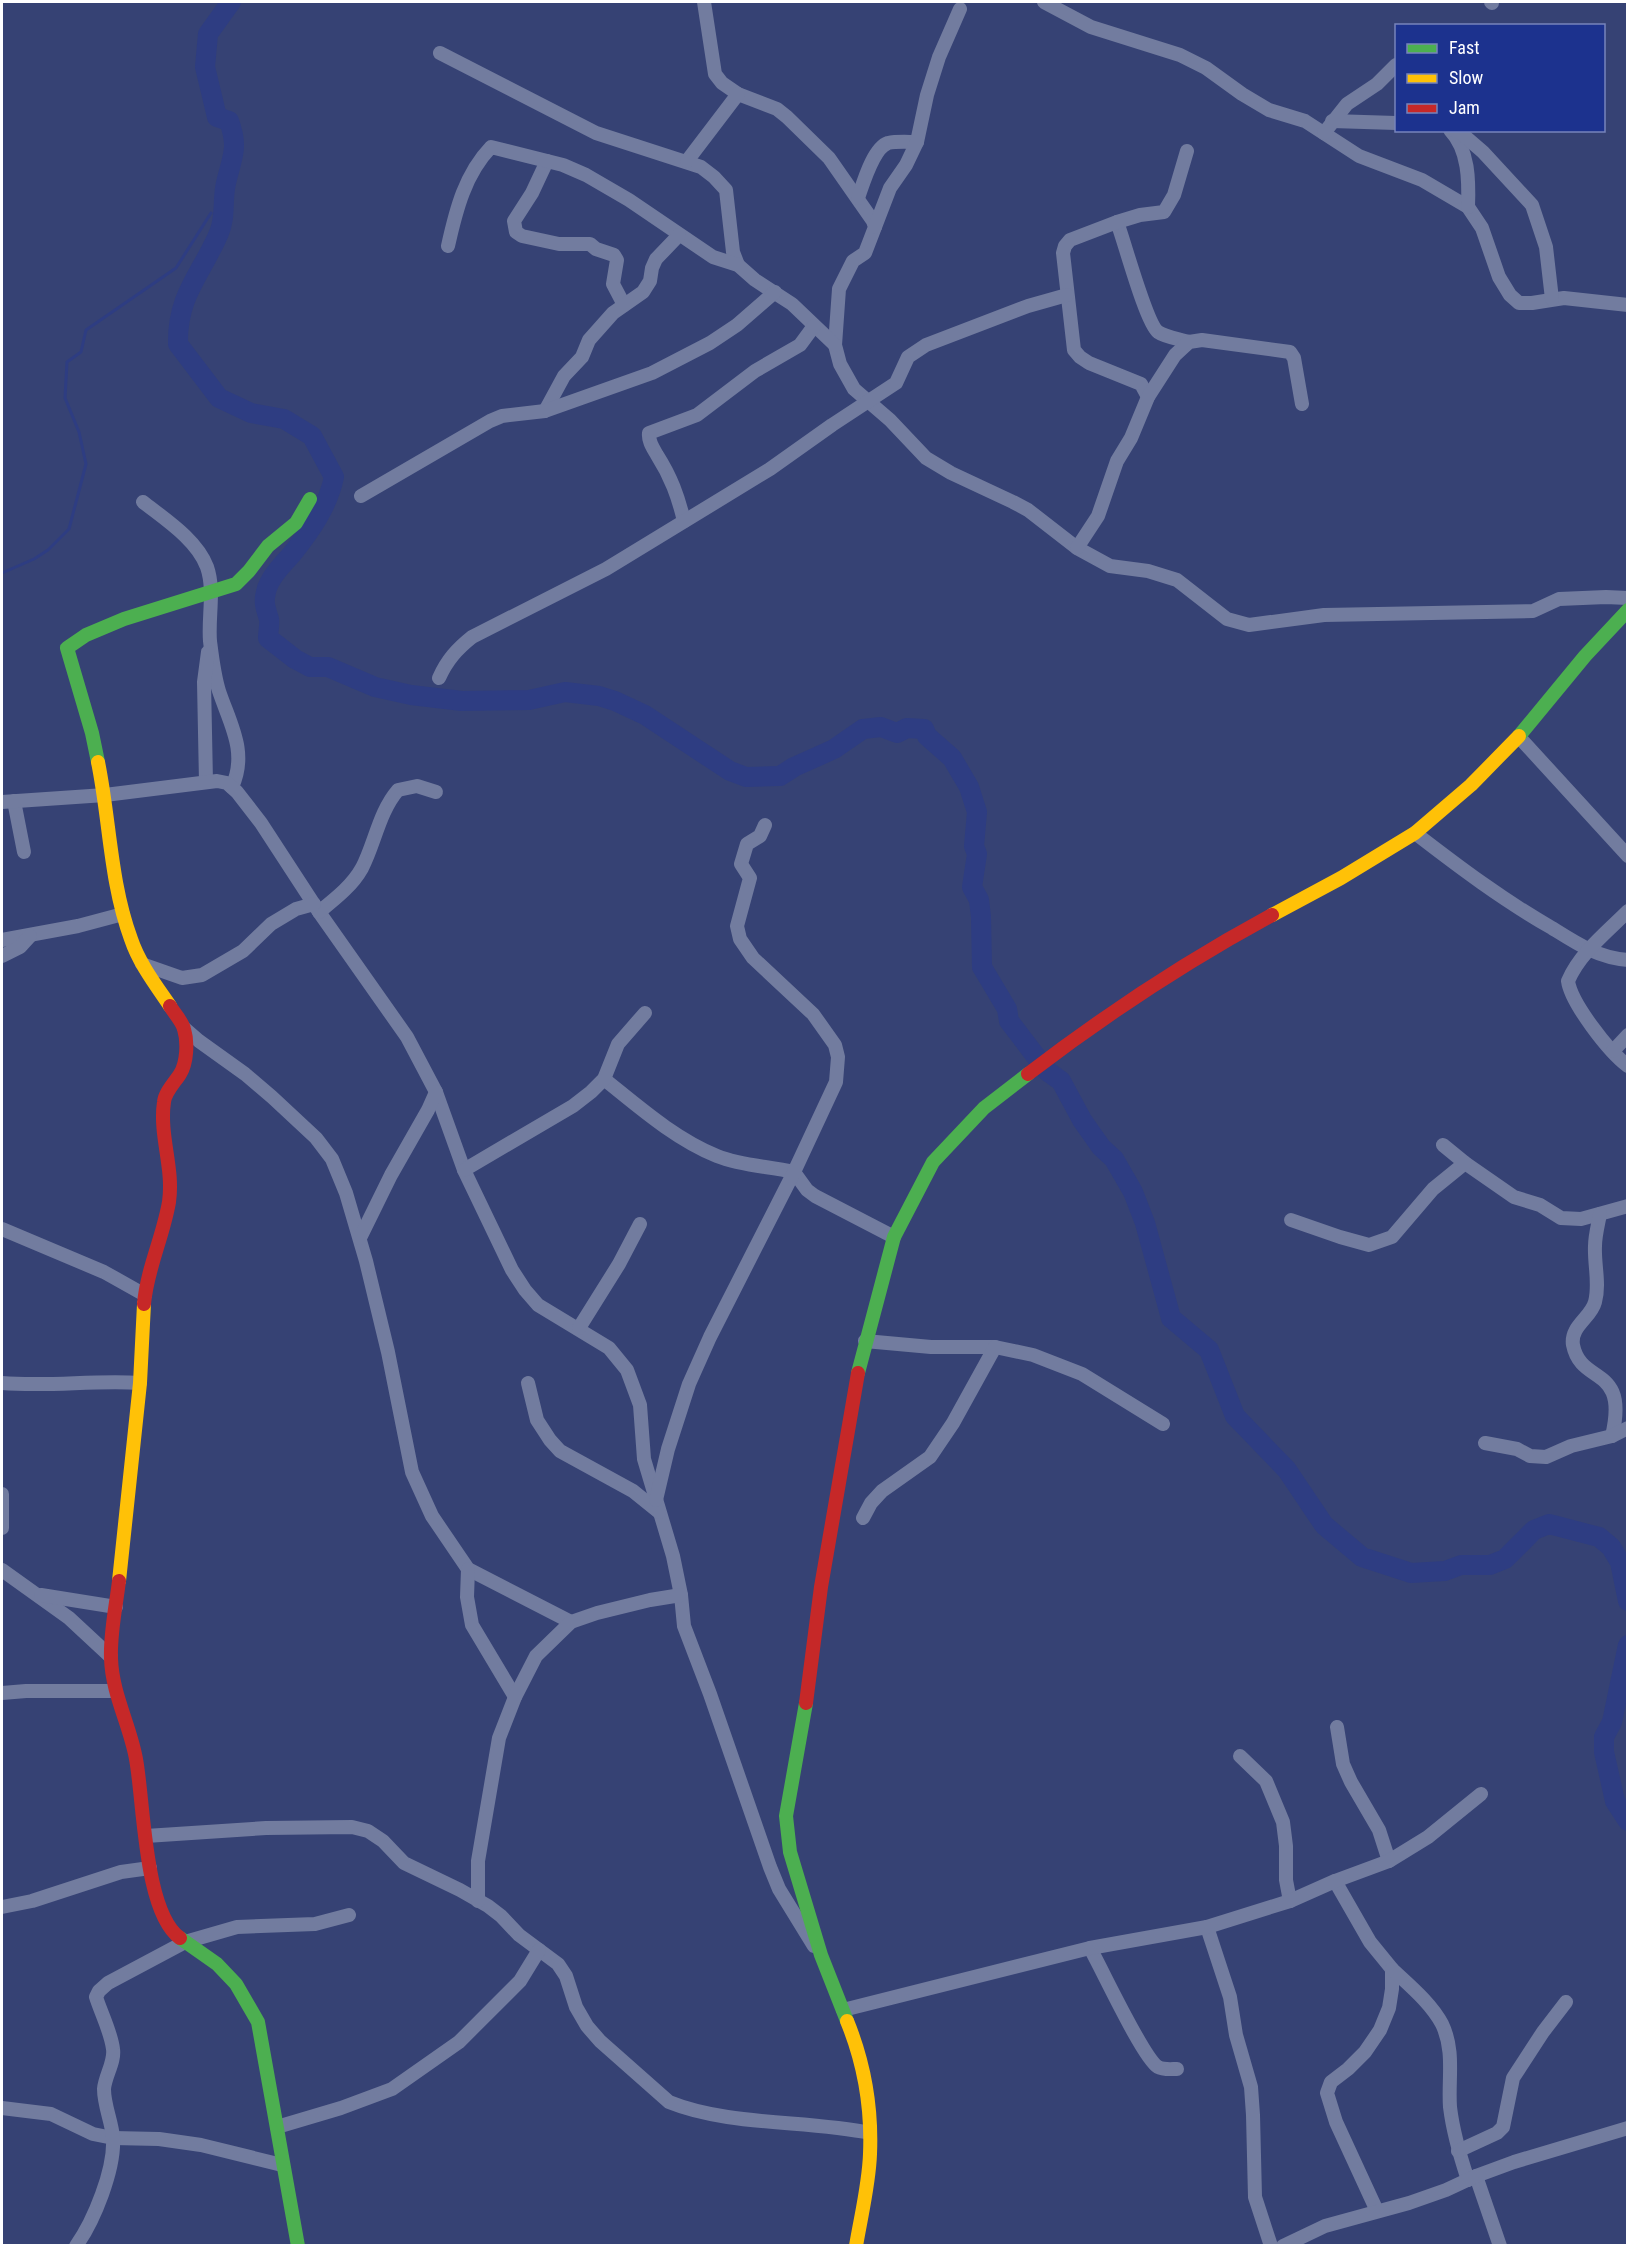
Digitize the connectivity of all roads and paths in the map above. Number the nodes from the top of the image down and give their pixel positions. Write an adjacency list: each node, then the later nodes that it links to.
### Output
1 (704, 2): 6 (street)
2 (1044, 2): 11 (street)
3 (960, 9): 12 (street)
4 (440, 53): 15 (street)
5 (1395, 66): 7 (street)
6 (738, 94): 15 (street); 16 (street)
7 (1332, 121): 8 (street); 11 (street)
8 (1395, 123)
9 (1454, 132): 17 (street)
10 (1458, 132): 25 (street)
11 (1324, 134): 17 (street)
12 (917, 142): 16 (street); 19 (street)
13 (1187, 151): 18 (street)
14 (547, 161): 20 (street); 21 (street); 26 (street)
15 (687, 161): 22 (street)
16 (858, 198): 19 (street)
17 (1468, 207): 25 (street)
18 (1117, 222): 24 (street); 29 (street)
19 (875, 227): 30 (street)
20 (679, 235): 22 (street); 26 (street)
21 (448, 246)
22 (738, 265): 23 (street)
23 (776, 292): 28 (street); 34 (street)
24 (1067, 295): 31 (street); 32 (street)
25 (1552, 299): 27 (street)
26 (624, 305): 34 (street)
27 (1628, 305)
28 (814, 326): 30 (street); 38 (street)
29 (1189, 342): 31 (street); 33 (street)
30 (835, 345): 32 (street)
31 (1148, 397): 39 (street)
32 (870, 401): 38 (street); 39 (street)
33 (1302, 404)
34 (545, 411): 35 (street)
35 (361, 496)
36 (310, 500): 40 (street)
37 (143, 502): 40 (street)
38 (684, 521): 44 (street)
39 (1077, 548): 41 (street)
40 (210, 592): 43 (street); 49 (street)
41 (1628, 598)
42 (1628, 610): 45 (street)
43 (210, 639): 46 (street); 47 (street)
44 (439, 678)
45 (1519, 737): 52 (street); 54 (street)
46 (206, 782): 47 (street); 49 (street)
47 (232, 788): 55 (street)
48 (436, 792): 55 (street)
49 (105, 795): 50 (street); 57 (street)
50 (8, 801): 53 (street)
51 (765, 825): 74 (street)
52 (1414, 833): 60 (street); 80 (street)
53 (24, 852)
54 (1628, 856)
55 (316, 908): 63 (street); 70 (street)
56 (1628, 911): 60 (street)
57 (123, 914): 58 (street); 63 (street)
58 (30, 936): 59 (street); 61 (street)
59 (2, 940)
60 (1589, 950): 62 (street); 67 (street)
61 (2, 956)
62 (1628, 960)
63 (142, 964): 65 (street)
64 (645, 1013): 69 (street)
65 (184, 1028): 81 (street); 82 (street)
66 (1628, 1035): 67 (street)
67 (1613, 1051): 68 (street)
68 (1628, 1066)
69 (604, 1079): 73 (street); 74 (street)
70 (436, 1092): 73 (street); 81 (street)
71 (1443, 1145): 72 (street)
72 (1465, 1163): 76 (street); 77 (street)
73 (464, 1170): 83 (street)
74 (794, 1172): 80 (street); 94 (street)
75 (1628, 1206): 76 (street)
76 (1600, 1214): 91 (street)
77 (1291, 1220)
78 (640, 1224): 83 (street)
79 (2, 1229): 82 (street)
80 (894, 1237): 84 (street)
81 (360, 1238): 97 (street)
82 (144, 1295): 87 (street)
83 (579, 1328): 94 (street)
84 (865, 1341): 85 (street); 122 (street)
85 (995, 1347): 89 (street); 95 (street)
86 (2, 1383): 87 (street)
87 (140, 1383): 101 (street)
88 (528, 1383): 94 (street)
89 (1162, 1424)
90 (1628, 1428): 91 (street)
91 (1612, 1436): 92 (street)
92 (1485, 1443)
93 (2, 1494): 96 (street)
94 (658, 1507): 100 (street)
95 (862, 1518)
96 (2, 1528)
97 (468, 1569): 102 (street); 106 (street)
98 (4, 1575): 99 (street)
99 (38, 1594): 101 (street); 103 (street)
100 (681, 1595): 102 (street); 122 (street)
101 (116, 1607): 103 (street)
102 (571, 1622): 106 (street)
103 (111, 1657): 104 (street)
104 (115, 1691): 105 (street); 110 (street)
105 (2, 1693)
106 (514, 1697): 114 (street)
107 (1337, 1727): 111 (street)
108 (1240, 1756): 115 (street)
109 (1482, 1794): 111 (street)
110 (146, 1836): 112 (street); 114 (street)
111 (1389, 1861): 113 (street)
112 (150, 1868): 116 (street); 119 (street)
113 (1335, 1881): 115 (street); 123 (street)
114 (478, 1901): 121 (street)
115 (1290, 1901): 118 (street)
116 (2, 1907)
117 (349, 1915): 119 (street)
118 (1207, 1928): 120 (street); 139 (street)
119 (185, 1942): 128 (street); 131 (street)
120 (1090, 1948): 125 (street); 126 (street)
121 (539, 1950): 128 (street); 130 (street)
122 (821, 1955): 125 (street)
123 (1392, 1969): 132 (street); 135 (street)
124 (1566, 2002): 132 (street)
125 (843, 2010): 130 (street)
126 (1177, 2069)
127 (2, 2108): 131 (street)
128 (277, 2127): 133 (street)
129 (1628, 2128): 134 (street)
130 (870, 2133): 138 (street)
131 (113, 2138): 133 (street); 136 (street)
132 (1458, 2151): 134 (street)
133 (282, 2165): 137 (street)
134 (1472, 2178): 135 (street); 141 (street)
135 (1377, 2211): 140 (street)
136 (76, 2246)
137 (298, 2246)
138 (856, 2246)
139 (1271, 2246)
140 (1283, 2246)
141 (1500, 2246)

